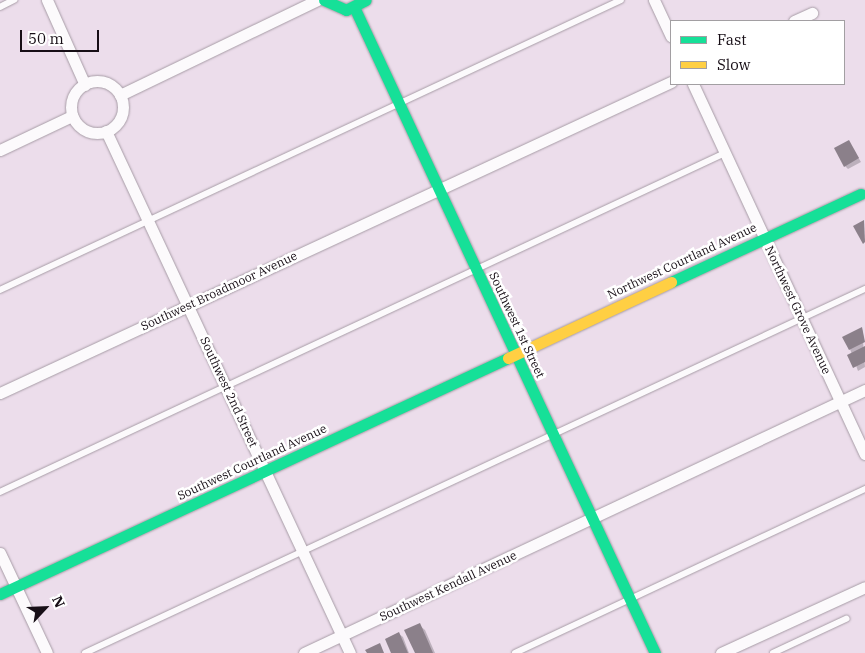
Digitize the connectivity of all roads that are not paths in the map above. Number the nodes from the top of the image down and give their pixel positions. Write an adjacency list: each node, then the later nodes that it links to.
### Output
1 (14, 0): 8 (lane)
2 (46, 0): 14 (street)
3 (317, 0): 16 (street)
4 (324, 0): 9 (street)
5 (366, 0): 9 (street)
6 (621, 0): 17 (lane)
7 (654, 0): 12 (street)
8 (0, 6)
9 (355, 9): 17 (street, Southwest 1st Street)
10 (812, 13): 11 (street)
11 (796, 20)
12 (670, 34)
13 (670, 82): 22 (street, Southwest Broadmoor Avenue)
14 (85, 85): 16 (street); 18 (street)
15 (693, 85): 21 (street, Northwest Grove Avenue)
16 (120, 94): 19 (street)
17 (399, 103): 22 (street, Southwest 1st Street); 24 (lane)
18 (72, 116): 19 (street); 20 (street)
19 (106, 131): 24 (street, Southwest 2nd Street)
20 (0, 150)
21 (725, 153): 25 (street, Northwest Grove Avenue); 26 (lane)
22 (439, 189): 26 (street, Southwest 1st Street); 29 (street, Southwest Broadmoor Avenue)
23 (861, 194): 25 (street, Northwest Courtland Avenue)
24 (149, 222): 28 (lane); 29 (street, Southwest 2nd Street)
25 (765, 238): 30 (street, Northwest Grove Avenue); 31 (street, Northwest Courtland Avenue)
26 (476, 270): 31 (street, Southwest 1st Street); 32 (lane)
27 (865, 289): 30 (lane)
28 (0, 290)
29 (188, 305): 32 (street, Southwest 2nd Street); 34 (street, Southwest Broadmoor Avenue)
30 (802, 318): 35 (street, Northwest Grove Avenue); 36 (lane)
31 (515, 353): 36 (street, Southwest 1st Street); 38 (street, Southwest Courtland Avenue)
32 (226, 386): 38 (street, Southwest 2nd Street); 40 (lane)
33 (865, 390): 35 (street, Southwest Kendall Avenue)
34 (0, 393)
35 (840, 402): 37 (street, Northwest Grove Avenue); 41 (street, Southwest Kendall Avenue)
36 (552, 433): 41 (street, Southwest 1st Street); 42 (lane)
37 (865, 454)
38 (266, 471): 42 (street, Southwest 2nd Street); 44 (street, Southwest Courtland Avenue)
39 (865, 489): 47 (lane)
40 (0, 492)
41 (592, 519): 47 (street, Southwest 1st Street); 49 (street, Southwest Kendall Avenue)
42 (302, 550): 49 (street, Southwest 2nd Street); 51 (lane)
43 (0, 553): 44 (street)
44 (16, 586): 46 (street, Southwest Courtland Avenue); 50 (street)
45 (865, 587): 56 (street)
46 (0, 594)
47 (630, 600): 54 (lane); 55 (street, Southwest 1st Street)
48 (846, 619): 57 (lane)
49 (342, 636): 52 (street, Southwest Kendall Avenue); 53 (street, Southwest 2nd Street)
50 (46, 653)
51 (85, 653)
52 (304, 653)
53 (350, 653)
54 (515, 653)
55 (655, 653)
56 (721, 653)
57 (773, 653)

